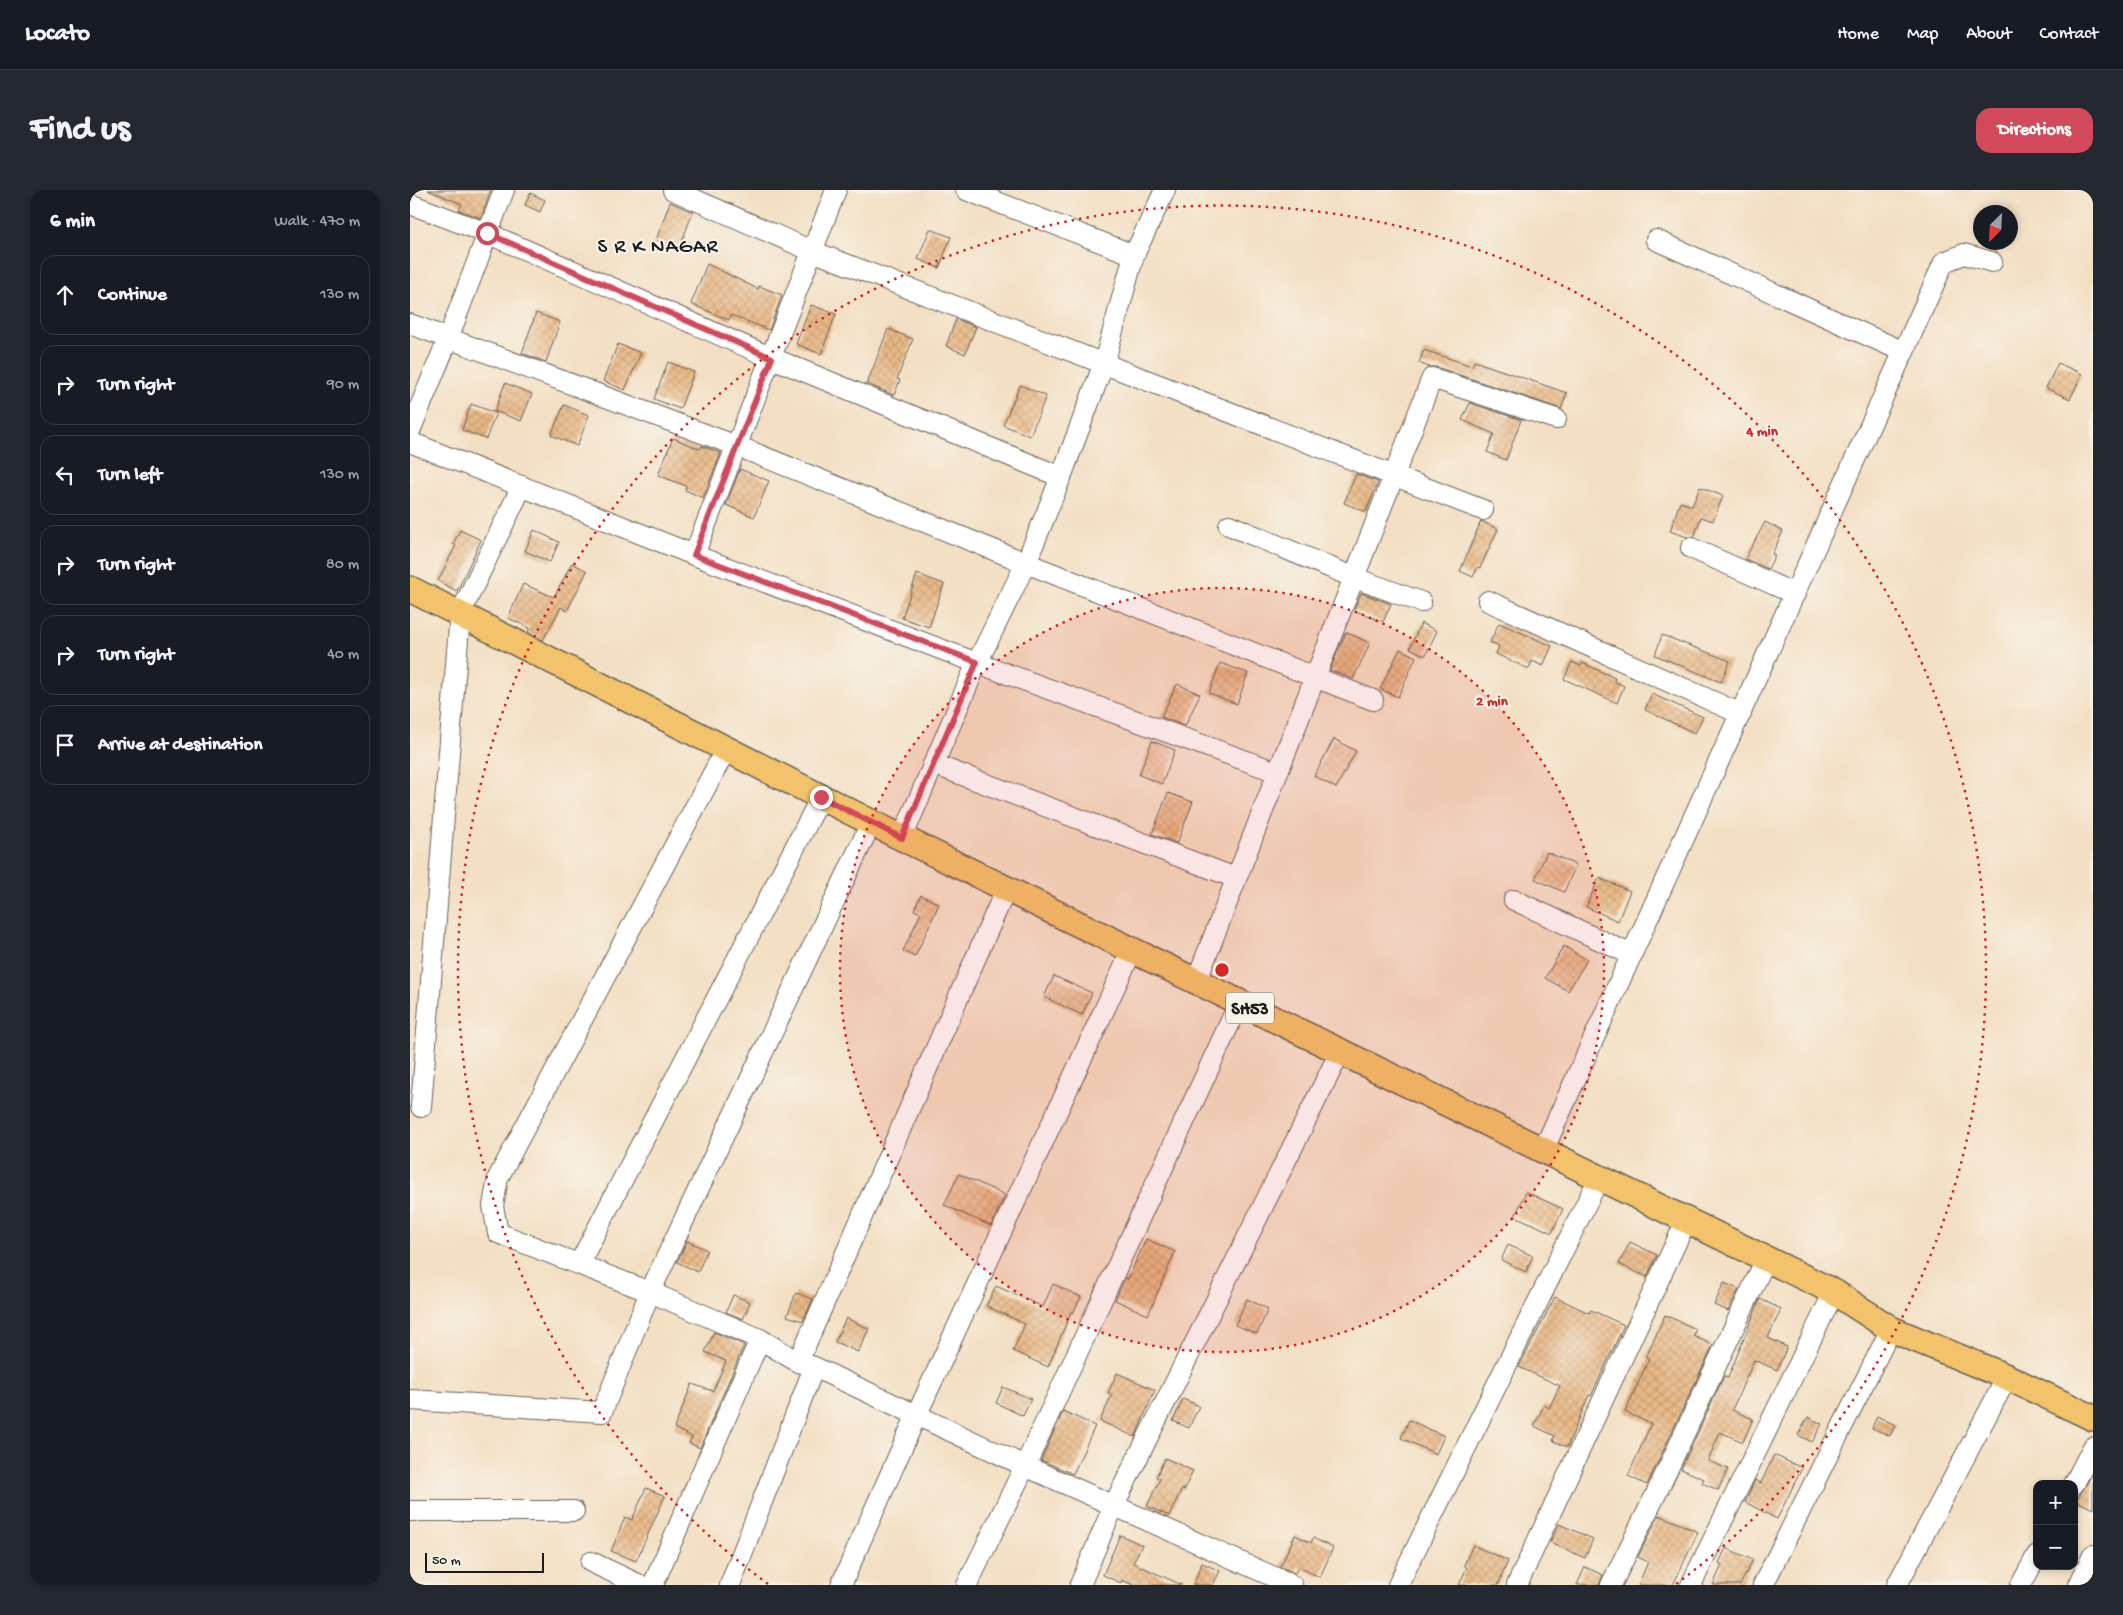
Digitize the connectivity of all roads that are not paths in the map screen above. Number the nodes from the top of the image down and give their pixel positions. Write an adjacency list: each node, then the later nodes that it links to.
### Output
1 (504, 190): 7 (street)
2 (673, 190): 9 (street)
3 (836, 190): 9 (street)
4 (966, 190): 10 (street)
5 (1165, 190): 10 (street)
6 (410, 204): 7 (street)
7 (487, 233): 13 (street); 15 (street)
8 (1656, 240): 14 (street)
9 (812, 251): 15 (street); 16 (street)
10 (1134, 255): 16 (street)
11 (1992, 262): 14 (street)
12 (410, 324): 13 (street)
13 (448, 339): 18 (street); 20 (street)
14 (1904, 352): 31 (street)
15 (772, 358): 20 (street); 22 (street)
16 (1104, 363): 21 (street); 22 (street)
17 (1556, 419): 21 (street)
18 (410, 431)
19 (410, 442): 23 (street)
20 (737, 446): 27 (street); 28 (street)
21 (1395, 476): 24 (street); 29 (street)
22 (1061, 477): 28 (street)
23 (522, 486): 27 (street); 34 (street)
24 (1483, 510)
25 (1229, 525): 29 (street)
26 (1691, 548): 31 (street)
27 (694, 555): 35 (street)
28 (1026, 563): 35 (street); 36 (street)
29 (1355, 578): 33 (street); 36 (street)
30 (410, 589): 34 (main road, SH53)
31 (1795, 594): 38 (street)
32 (1488, 601): 38 (street)
33 (1422, 602)
34 (460, 614): 39 (main road, SH53); 53 (street)
35 (977, 662): 40 (street); 41 (street)
36 (1316, 676): 37 (street); 41 (street)
37 (1373, 700)
38 (1741, 714): 49 (street)
39 (726, 749): 42 (main road, SH53); 58 (street)
40 (933, 764): 44 (street); 45 (street)
41 (1277, 772): 45 (street)
42 (821, 797): 43 (main road, SH53); 58 (street)
43 (871, 823): 44 (main road, SH53); 59 (street)
44 (902, 838): 46 (main road, SH53)
45 (1236, 878): 50 (street)
46 (1006, 889): 48 (main road, SH53); 63 (street)
47 (1514, 900): 49 (street)
48 (1132, 950): 50 (main road, SH53); 66 (street)
49 (1632, 955): 54 (street)
50 (1196, 982): 51 (main road, SH53)
51 (1239, 1003): 52 (main road, SH53); 69 (street)
52 (1340, 1052): 54 (main road, SH53); 71 (street)
53 (421, 1107)
54 (1543, 1151): 55 (main road, SH53)
55 (1599, 1178): 56 (main road, SH53); 86 (street)
56 (1686, 1219): 57 (main road, SH53); 87 (street)
57 (1766, 1259): 60 (main road, SH53); 88 (street)
58 (578, 1264): 59 (street)
59 (650, 1292): 62 (street); 65 (street)
60 (1834, 1292): 61 (main road, SH53); 89 (street)
61 (1891, 1330): 64 (main road, SH53); 90 (street)
62 (760, 1339): 63 (street); 80 (street)
63 (806, 1365): 66 (street); 81 (street)
64 (2007, 1376): 67 (main road, SH53); 91 (street)
65 (410, 1400)
66 (917, 1414): 69 (street); 82 (street)
67 (2093, 1418)
68 (2093, 1447): 70 (street)
69 (1025, 1466): 71 (street); 83 (street)
70 (2076, 1480)
71 (1114, 1505): 77 (street); 84 (street)
72 (410, 1511): 73 (street)
73 (574, 1511)
74 (2093, 1555): 92 (street)
75 (591, 1562): 79 (street)
76 (2033, 1564): 78 (street)
77 (1270, 1580): 85 (street)
78 (2024, 1584)
79 (640, 1585)
80 (653, 1585)
81 (730, 1585)
82 (841, 1585)
83 (967, 1585)
84 (1080, 1585)
85 (1292, 1585)
86 (1398, 1585)
87 (1517, 1585)
88 (1611, 1585)
89 (1691, 1585)
90 (1763, 1585)
91 (1897, 1585)
92 (2079, 1585)

